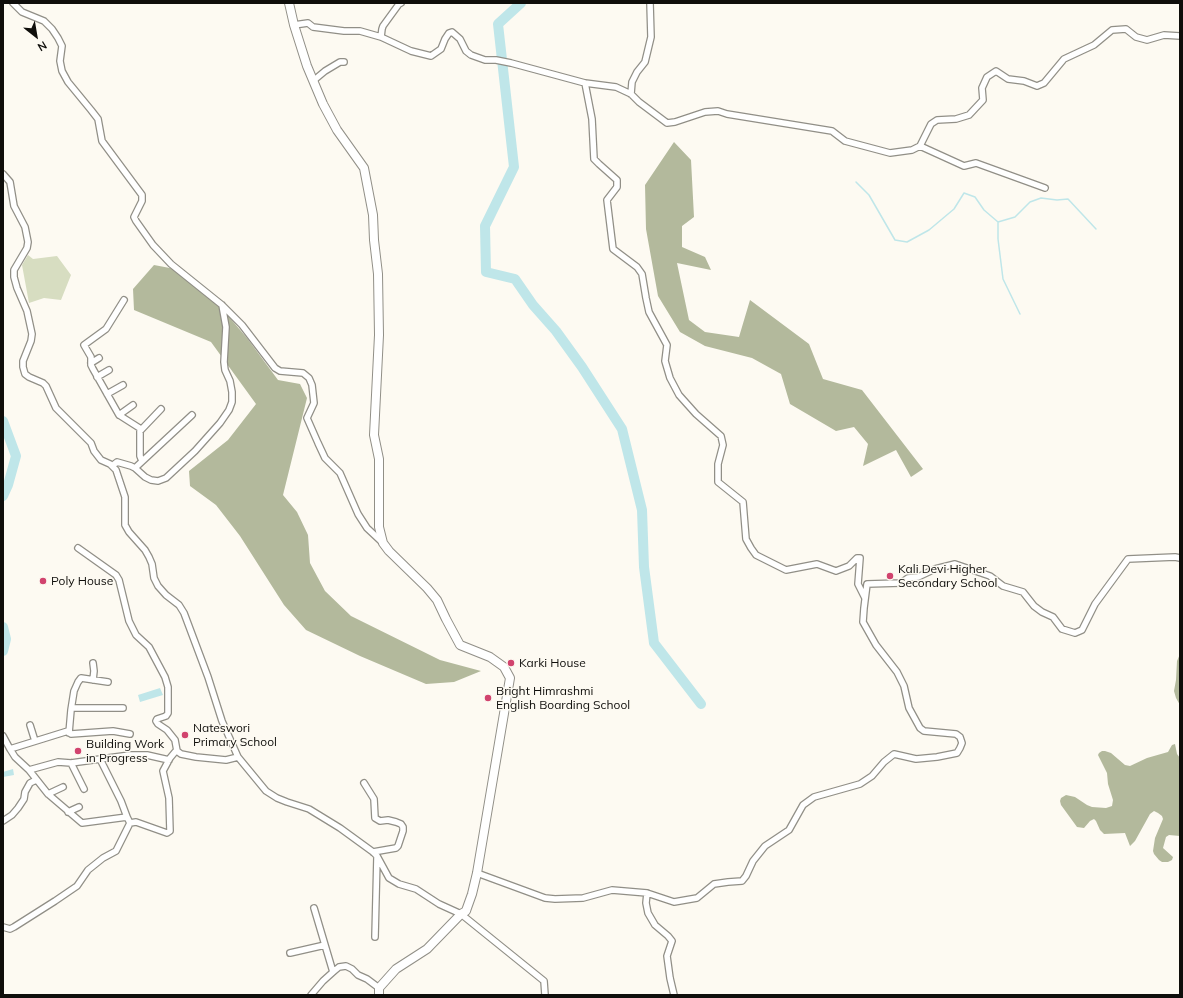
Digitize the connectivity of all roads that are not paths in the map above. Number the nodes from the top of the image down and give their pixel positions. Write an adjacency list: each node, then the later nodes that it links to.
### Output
1 (13, 3): 16 (street)
2 (290, 3): 5 (street)
3 (401, 3): 7 (street)
4 (650, 3): 11 (street)
5 (294, 25): 7 (street); 9 (street)
6 (1180, 36): 12 (street)
7 (381, 37): 10 (street)
8 (344, 62): 9 (street)
9 (313, 81): 31 (street)
10 (585, 83): 11 (street); 34 (street)
11 (631, 94): 12 (street)
12 (920, 146): 14 (street)
13 (3, 174): 29 (street)
14 (1045, 188)
15 (124, 300): 18 (street)
16 (222, 305): 30 (street); 31 (street)
17 (99, 358): 18 (street)
18 (91, 363): 20 (street)
19 (109, 370): 20 (street)
20 (97, 377): 22 (street)
21 (123, 385): 22 (street)
22 (107, 394): 26 (street)
23 (133, 405): 26 (street)
24 (162, 409): 27 (street)
25 (192, 414): 28 (street)
26 (120, 415): 27 (street)
27 (141, 430): 28 (street)
28 (142, 461): 30 (street)
29 (112, 466): 30 (street); 47 (street)
30 (135, 468)
31 (383, 543): 63 (street)
32 (78, 548): 46 (street)
33 (1180, 558): 34 (street)
34 (865, 599): 64 (street)
35 (93, 663): 36 (street)
36 (93, 680): 37 (street); 38 (street)
37 (108, 682)
38 (72, 708): 39 (street); 41 (street)
39 (123, 708)
40 (30, 725): 44 (street)
41 (69, 733): 42 (street); 44 (street)
42 (130, 734)
43 (3, 736): 45 (street)
44 (35, 741): 45 (street)
45 (10, 749): 51 (street)
46 (177, 751): 47 (street); 49 (street)
47 (238, 757): 62 (street)
48 (100, 759): 49 (street); 50 (street); 59 (street)
49 (169, 760): 61 (street)
50 (71, 763): 51 (street); 55 (street)
51 (29, 770): 52 (street)
52 (36, 780): 56 (street); 60 (street)
53 (364, 783): 62 (street)
54 (64, 787): 56 (street)
55 (84, 789)
56 (48, 794): 58 (street)
57 (79, 807): 58 (street)
58 (68, 812): 59 (street)
59 (127, 817): 61 (street)
60 (3, 821)
61 (130, 823): 67 (street)
62 (375, 854): 66 (street); 68 (street)
63 (477, 873): 64 (street); 66 (street)
64 (647, 893): 75 (street)
65 (314, 908): 69 (street)
66 (460, 914): 72 (street); 74 (street)
67 (3, 927)
68 (375, 937)
69 (325, 945): 70 (street); 71 (street)
70 (290, 953)
71 (333, 972): 72 (street); 73 (street)
72 (379, 991)
73 (311, 995)
74 (545, 995)
75 (674, 995)

